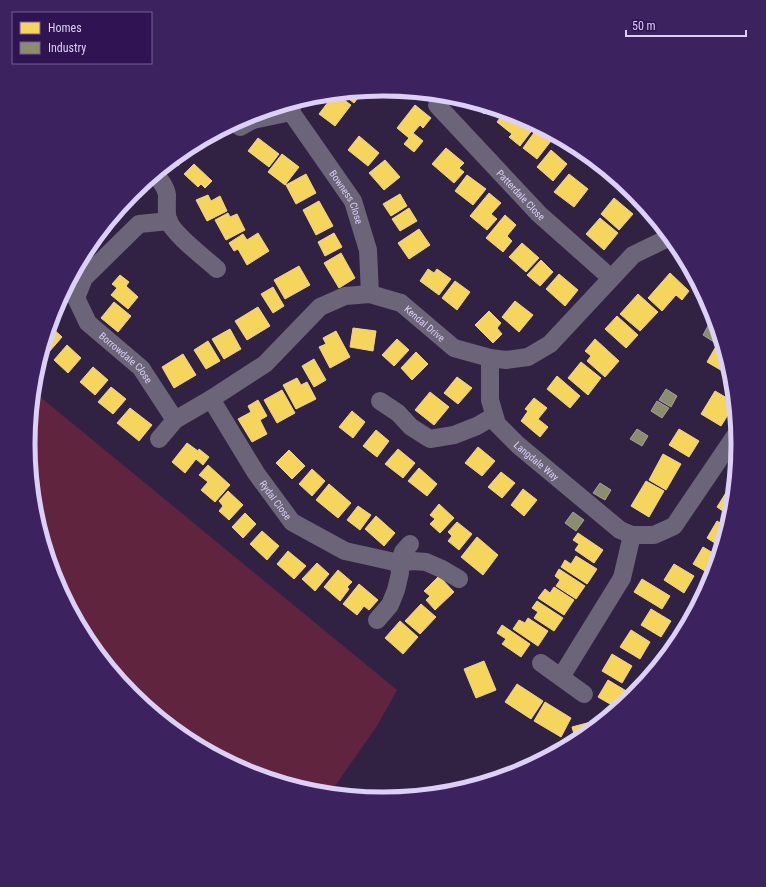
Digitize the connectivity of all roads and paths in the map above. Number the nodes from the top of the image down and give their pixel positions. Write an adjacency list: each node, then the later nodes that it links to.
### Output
1 (437, 105): 9 (street, Patterdale Close)
2 (292, 107): 10 (street, Bowness Close)
3 (246, 124): 4 (street)
4 (240, 127)
5 (159, 178): 6 (street)
6 (168, 221): 8 (street); 11 (street, Borrowdale Close)
7 (665, 240): 9 (street, Kendal Drive)
8 (217, 269)
9 (611, 278): 12 (street, Kendal Drive)
10 (370, 294): 12 (street, Kendal Drive); 13 (street, Kendal Drive)
11 (69, 296): 16 (street, Borrowdale Close)
12 (490, 358): 15 (street, Langdale Way)
13 (211, 399): 16 (street, Kendal Drive); 21 (street, Rydal Close)
14 (380, 401): 15 (street)
15 (494, 416): 19 (street, Langdale Way)
16 (174, 420): 17 (street, Kendal Drive)
17 (159, 439)
18 (731, 442): 19 (street, Langdale Way)
19 (632, 535): 25 (street)
20 (410, 544): 21 (street)
21 (399, 563): 22 (street, Rydal Close); 23 (street)
22 (459, 579)
23 (377, 620)
24 (541, 663): 25 (street)
25 (561, 677): 26 (street)
26 (584, 694)

